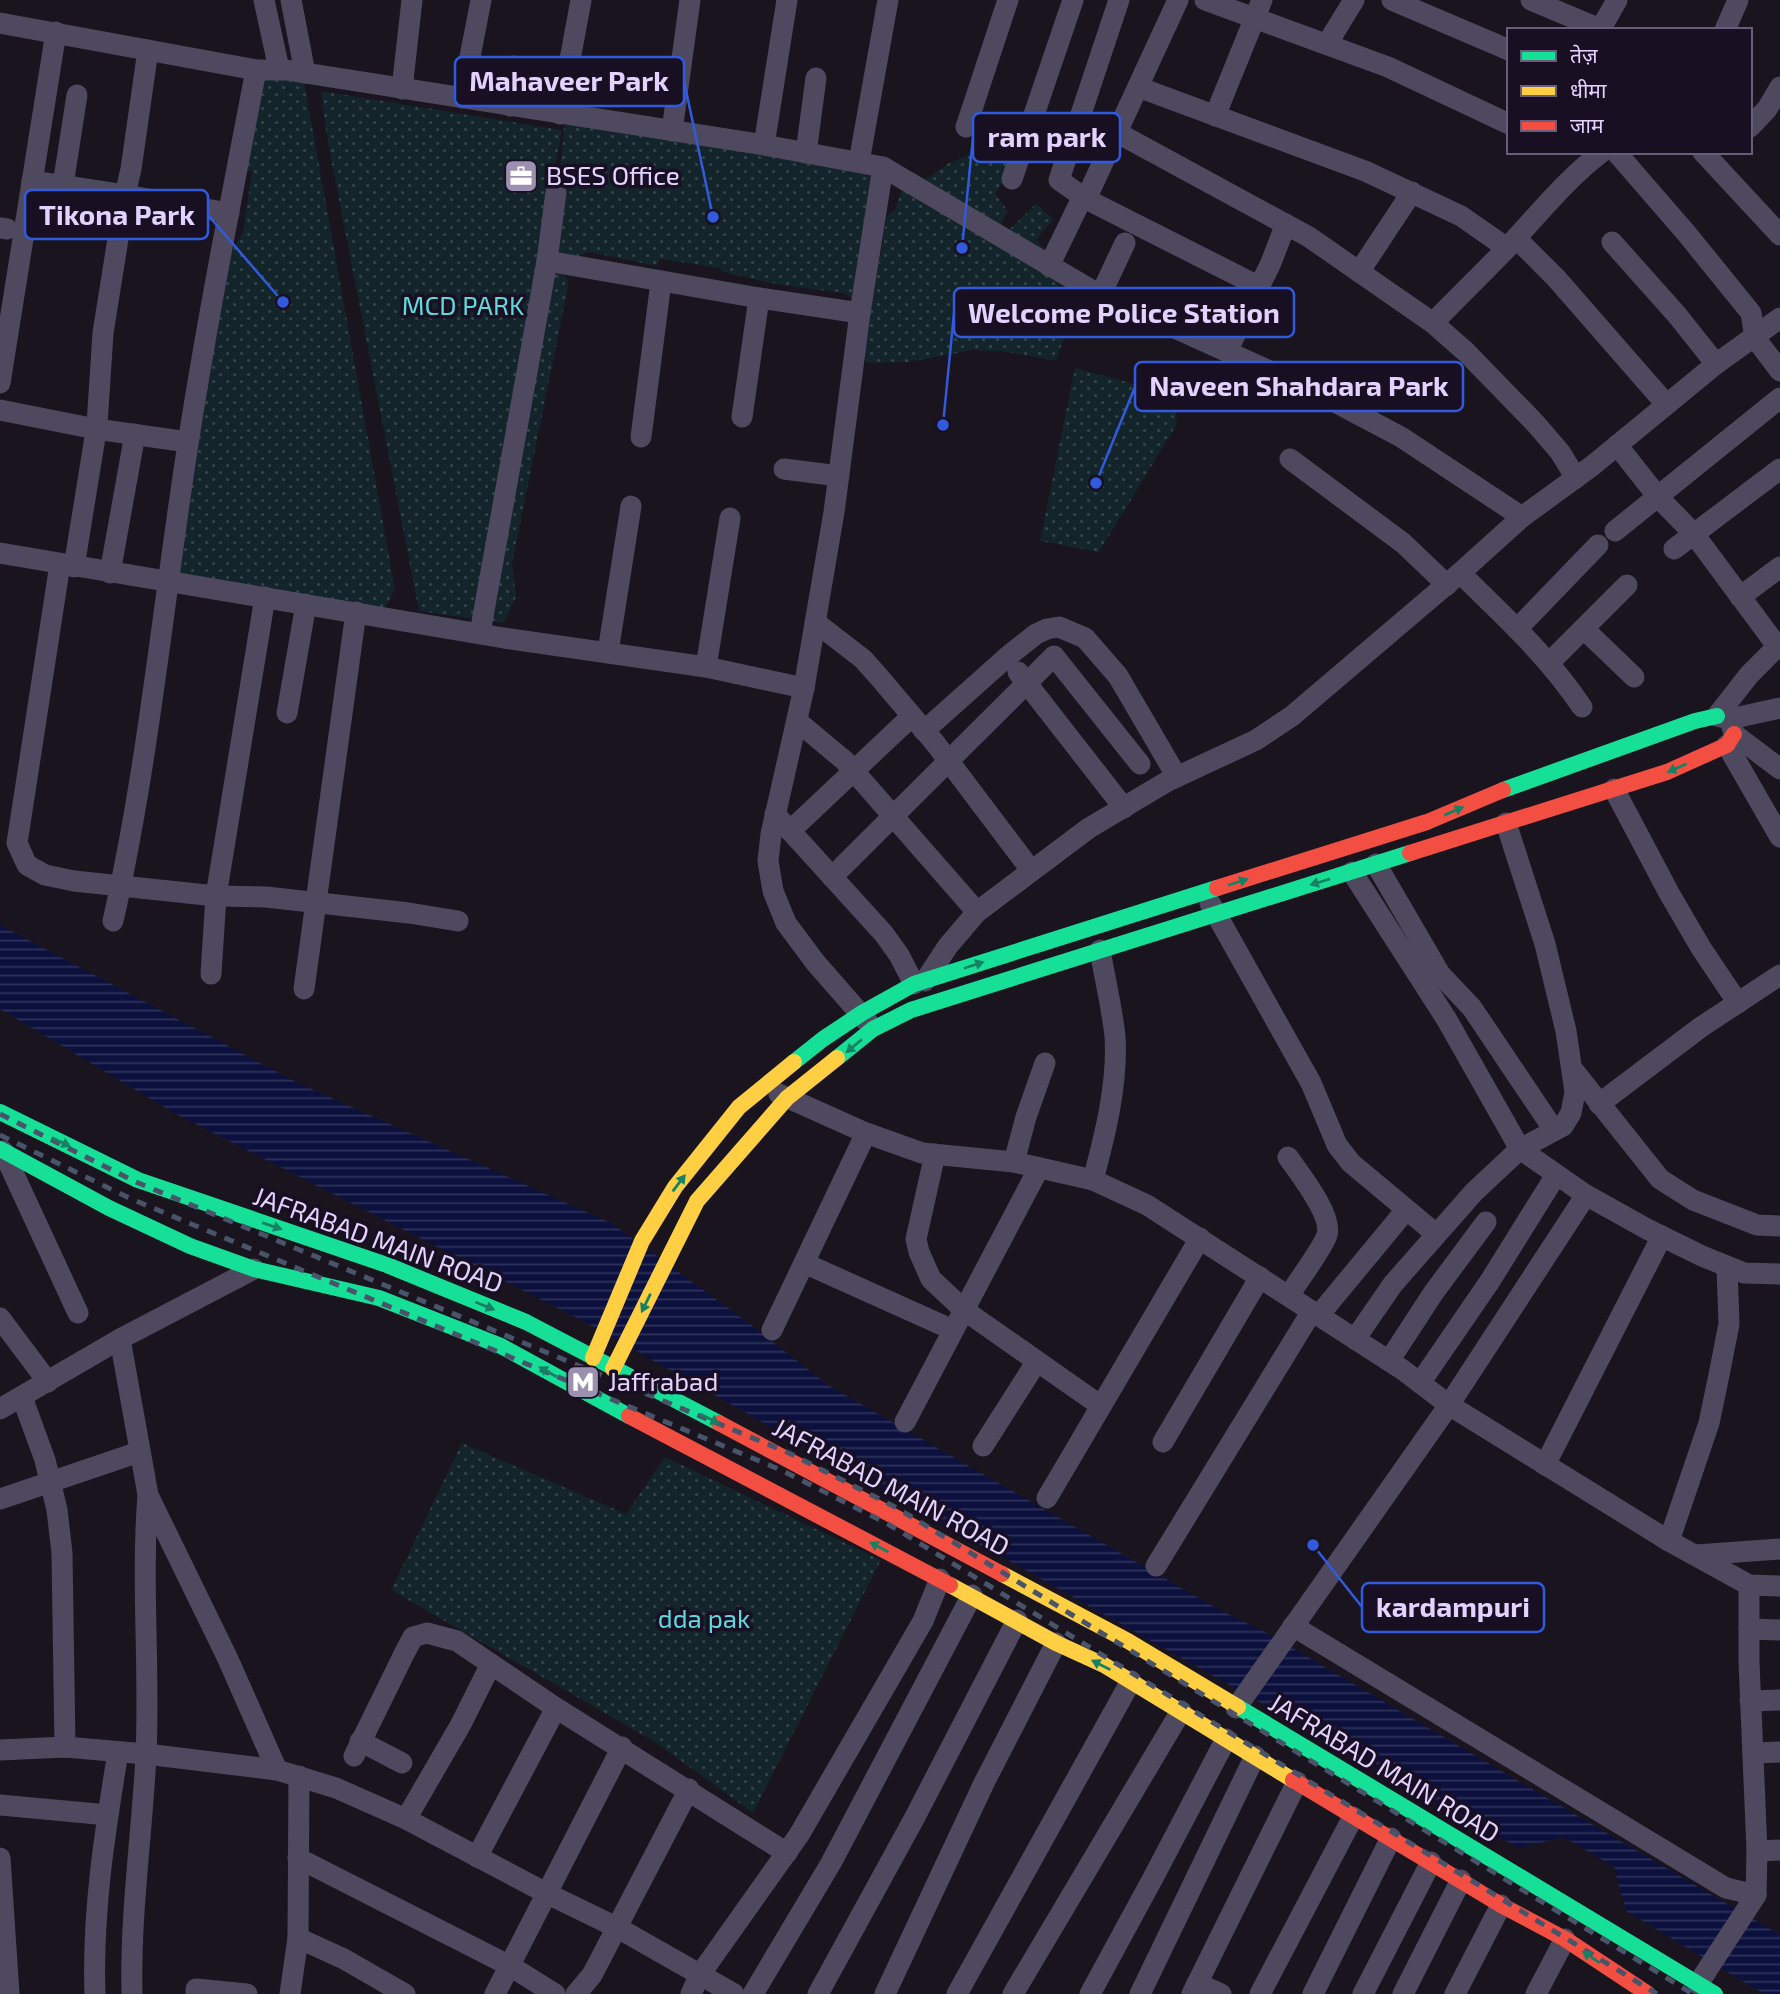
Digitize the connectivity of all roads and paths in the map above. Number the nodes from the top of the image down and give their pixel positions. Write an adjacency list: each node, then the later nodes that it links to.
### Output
1 (264, 0): 30 (street)
2 (290, 0): 30 (street)
3 (412, 0): 34 (street)
4 (481, 0): 36 (street)
5 (581, 0): 38 (street)
6 (690, 0): 43 (street)
7 (788, 0): 45 (street)
8 (888, 0): 50 (street)
9 (1008, 0): 42 (street)
10 (1073, 0): 52 (street)
11 (1119, 0): 58 (street)
12 (1178, 0): 33 (street)
13 (1205, 0): 19 (street)
14 (1354, 0): 25 (street)
15 (1392, 0): 26 (street)
16 (1531, 0): 21 (street)
17 (1617, 0): 22 (street)
18 (1738, 0): 23 (street)
19 (1258, 8): 25 (street); 39 (street)
20 (0, 23): 24 (street)
21 (1598, 28)
22 (1601, 28)
23 (1726, 28)
24 (56, 32): 27 (street); 53 (street)
25 (1327, 44): 40 (street)
26 (1507, 49)
27 (149, 50): 29 (street); 57 (street)
28 (514, 66): 37 (street)
29 (256, 70): 30 (street); 59 (street)
30 (291, 71): 34 (street)
31 (816, 78): 46 (street)
32 (1780, 87): 41 (street)
33 (1138, 88): 39 (street); 44 (street)
34 (402, 89): 36 (street)
35 (77, 95): 54 (street)
36 (462, 98): 37 (street)
37 (510, 106): 38 (street)
38 (560, 114): 43 (street)
39 (1215, 116): 56 (street)
40 (1507, 123)
41 (1752, 125)
42 (966, 127)
43 (671, 131): 45 (street)
44 (1116, 132): 58 (street); 60 (street)
45 (764, 145): 46 (street)
46 (806, 153): 50 (street)
47 (1600, 154): 64 (street)
48 (1618, 154): 75 (street)
49 (1712, 156): 61 (street)
50 (859, 162): 51 (street)
51 (883, 167): 66 (street); 72 (street)
52 (1012, 179)
53 (32, 181): 54 (street); 79 (street)
54 (63, 185): 57 (street)
55 (556, 192): 65 (street)
56 (1412, 192): 64 (street); 67 (street)
57 (125, 195): 59 (street); 84 (street)
58 (1085, 197): 66 (street); 69 (street)
59 (229, 213): 87 (street)
60 (1286, 224): 67 (street); 69 (street)
61 (1780, 235)
62 (1612, 242): 77 (street)
63 (1125, 243): 70 (street)
64 (1511, 243): 74 (street); 81 (street)
65 (547, 261): 68 (street); 116 (street)
66 (1049, 266): 70 (street)
67 (1359, 272): 74 (street)
68 (661, 282): 71 (street); 86 (street)
69 (1260, 287): 76 (street)
70 (1101, 294): 76 (street)
71 (759, 298): 72 (street); 83 (street)
72 (860, 313): 92 (street)
73 (1780, 318): 75 (street)
74 (1433, 323): 93 (street)
75 (1755, 338): 77 (street); 78 (street)
76 (1227, 351): 97 (street)
77 (1716, 365): 81 (street)
78 (1780, 371)
79 (0, 383)
80 (1780, 398): 94 (street)
81 (1666, 404): 88 (street)
82 (0, 410): 84 (street)
83 (742, 417)
84 (96, 429): 85 (street); 103 (street)
85 (135, 435): 87 (street); 105 (street)
86 (640, 437)
87 (188, 442): 107 (street)
88 (1617, 445): 93 (street); 94 (street)
89 (1290, 459): 106 (street)
90 (784, 469): 92 (street)
91 (1780, 469): 99 (street)
92 (839, 476): 113 (street)
93 (1576, 478): 97 (street)
94 (1658, 497): 98 (street); 99 (street)
95 (631, 506): 118 (street)
96 (730, 517): 121 (street)
97 (1522, 517): 106 (street)
98 (1615, 531)
99 (1694, 534): 101 (street); 110 (street)
100 (1598, 545): 114 (street)
101 (1674, 549)
102 (0, 553): 103 (street)
103 (67, 566): 105 (street); 149 (street)
104 (1780, 567): 110 (street)
105 (110, 573): 107 (street)
106 (1453, 579): 114 (street); 135 (street)
107 (167, 583): 109 (street); 149 (street)
108 (1627, 585): 115 (street)
109 (265, 597): 111 (street); 151 (street)
110 (1740, 597): 117 (street)
111 (306, 604): 112 (street); 127 (street)
112 (356, 612): 116 (street); 152 (street)
113 (815, 622): 124 (street); 129 (street)
114 (1517, 629): 120 (street)
115 (1584, 629): 120 (street); 122 (street)
116 (480, 633): 118 (street)
117 (1778, 645): 130 (street)
118 (608, 653): 121 (street)
119 (1007, 656): 123 (street); 129 (street); 135 (street)
120 (1550, 662): 125 (street)
121 (706, 667): 124 (street)
122 (1634, 677)
123 (1026, 681): 131 (street); 132 (street); 137 (street)
124 (804, 688): 128 (street)
125 (1582, 707)
126 (1780, 708): 130 (street)
127 (287, 713)
128 (797, 721): 134 (street); 138 (street)
129 (918, 723): 131 (street); 134 (street)
130 (1727, 729): 133 (street); 136 (main road, one-way to 136); 140 (main road, one-way to 130); 143 (street)
131 (948, 761): 139 (street); 146 (street)
132 (1140, 764)
133 (1780, 768)
134 (854, 772): 139 (street); 142 (street)
135 (1177, 777): 137 (street)
136 (1614, 789): 141 (main road); 164 (street)
137 (1124, 808): 146 (street)
138 (775, 814): 142 (street); 165 (street)
139 (893, 816): 148 (street); 153 (street)
140 (1427, 822): 144 (main road); 150 (main road, one-way to 140)
141 (1506, 823): 144 (main road); 167 (street)
142 (790, 831): 148 (street)
143 (1780, 837)
144 (1434, 845): 145 (main road)
145 (1376, 864): 147 (main road); 172 (street)
146 (1031, 870): 153 (street)
147 (1352, 872): 154 (main road, one-way to 154); 174 (street)
148 (832, 877): 162 (street)
149 (121, 885): 151 (street); 155 (street)
150 (1205, 893): 154 (street); 157 (main road)
151 (216, 896): 152 (street); 160 (street)
152 (318, 903): 156 (street); 163 (street)
153 (977, 912): 162 (street)
154 (1216, 914): 158 (main road); 183 (street)
155 (113, 921)
156 (458, 921)
157 (1036, 946): 159 (main road); 162 (main road, one-way to 157)
158 (1100, 950): 159 (main road); 181 (street)
159 (1042, 969): 165 (main road)
160 (211, 974)
161 (1780, 975): 164 (street)
162 (919, 983): 165 (main road)
163 (304, 989)
164 (1738, 1003): 170 (street)
165 (868, 1021): 168 (main road); 169 (main road, one-way to 169)
166 (1045, 1063): 178 (street)
167 (1572, 1070): 170 (street); 172 (street)
168 (764, 1087): 169 (street); 204 (main road, one-way to 168)
169 (787, 1098): 173 (street); 207 (main road, one-way to 207)
170 (1599, 1104): 185 (street)
171 (0, 1112): 192 (main road, JAFRABAD MAIN ROAD, one-way to 192)
172 (1554, 1130): 174 (street)
173 (866, 1133): 176 (street); 189 (street)
174 (1520, 1149): 180 (street); 186 (street)
175 (2, 1150): 191 (main road, JAFRABAD MAIN ROAD); 197 (street)
176 (935, 1154): 178 (street); 196 (street)
177 (1288, 1157): 195 (street)
178 (1014, 1162): 179 (street)
179 (1039, 1168): 181 (street); 196 (street)
180 (1556, 1175): 182 (street); 209 (street)
181 (1093, 1181): 188 (street)
182 (1586, 1195): 187 (street); 211 (street)
183 (1406, 1210): 186 (street); 198 (street)
184 (1486, 1222): 206 (street)
185 (1780, 1226)
186 (1436, 1234): 203 (street)
187 (1662, 1236): 190 (street); 218 (street)
188 (1200, 1238): 194 (street); 212 (street)
189 (804, 1263): 200 (street); 201 (street)
190 (1727, 1268): 193 (street); 223 (street)
191 (254, 1269): 192 (main road, JAFRABAD MAIN ROAD); 202 (street)
192 (354, 1273): 204 (main road, JAFRABAD MAIN ROAD, one-way to 204); 224 (main road, JAFRABAD MAIN ROAD, one-way to 192)
193 (1780, 1274)
194 (1260, 1277): 195 (street); 215 (street)
195 (1289, 1296): 198 (street)
196 (964, 1310): 201 (street); 205 (street)
197 (78, 1312)
198 (1316, 1313): 203 (street); 227 (street)
199 (1, 1321): 208 (street)
200 (772, 1330)
201 (953, 1330): 214 (street)
202 (120, 1339): 208 (street); 217 (street)
203 (1355, 1339): 206 (street)
204 (593, 1358): 207 (main road, JAFRABAD MAIN ROAD)
205 (1037, 1361): 212 (street); 216 (street)
206 (1389, 1361): 209 (street)
207 (613, 1369): 224 (main road, JAFRABAD MAIN ROAD, one-way to 224)
208 (48, 1382): 210 (street)
209 (1420, 1383): 211 (street)
210 (22, 1396): 213 (street); 219 (street)
211 (1448, 1405): 218 (street); 233 (street)
212 (1101, 1406): 221 (street)
213 (0, 1409)
214 (905, 1422)
215 (1163, 1442)
216 (983, 1446)
217 (139, 1451): 219 (street); 220 (street)
218 (1545, 1465): 223 (street)
219 (50, 1481): 222 (street); 245 (street)
220 (148, 1495): 251 (street); 254 (street)
221 (1047, 1498)
222 (0, 1499)
223 (1669, 1541): 226 (street)
224 (918, 1548): 228 (main road, JAFRABAD MAIN ROAD); 242 (main road, JAFRABAD MAIN ROAD)
225 (1780, 1549): 226 (street)
226 (1696, 1555): 229 (street)
227 (1156, 1566)
228 (940, 1579): 231 (main road, JAFRABAD MAIN ROAD); 265 (street)
229 (1749, 1585): 230 (street); 234 (street)
230 (1780, 1586)
231 (972, 1595): 232 (main road, JAFRABAD MAIN ROAD); 292 (street)
232 (1017, 1620): 236 (main road, JAFRABAD MAIN ROAD); 293 (street)
233 (1293, 1626): 242 (street); 272 (street)
234 (1749, 1629): 235 (street); 240 (street)
235 (1780, 1630)
236 (1056, 1643): 238 (main road, JAFRABAD MAIN ROAD, one-way to 236); 294 (street)
237 (491, 1664): 241 (street); 253 (street); 261 (street)
238 (1131, 1681): 243 (main road, JAFRABAD MAIN ROAD); 295 (street)
239 (1780, 1700): 240 (street)
240 (1750, 1701): 250 (street)
241 (556, 1708): 246 (street); 266 (street)
242 (1236, 1708): 280 (main road, JAFRABAD MAIN ROAD)
243 (1181, 1712): 244 (main road, JAFRABAD MAIN ROAD); 296 (street)
244 (1226, 1739): 252 (main road, JAFRABAD MAIN ROAD); 297 (street)
245 (65, 1747): 247 (street); 248 (street)
246 (622, 1747): 257 (street); 271 (street)
247 (0, 1750)
248 (118, 1752): 251 (street); 259 (street)
249 (1780, 1752): 250 (street)
250 (1753, 1753): 264 (street)
251 (146, 1754): 254 (street); 284 (street)
252 (1255, 1756): 256 (main road, JAFRABAD MAIN ROAD); 298 (street)
253 (402, 1763)
254 (277, 1770): 255 (street)
255 (299, 1776): 261 (street); 267 (street)
256 (1297, 1782): 260 (main road, JAFRABAD MAIN ROAD); 279 (street)
257 (689, 1789): 265 (street); 274 (street)
258 (0, 1805): 259 (street)
259 (108, 1815): 283 (street)
260 (1353, 1817): 262 (main road, JAFRABAD MAIN ROAD); 300 (street)
261 (406, 1819): 266 (street)
262 (1391, 1838): 269 (main road, JAFRABAD MAIN ROAD); 301 (street)
263 (1780, 1850): 264 (street)
264 (1757, 1851): 272 (street)
265 (787, 1853): 278 (street)
266 (477, 1857): 271 (street)
267 (298, 1858): 275 (street); 277 (street)
268 (0, 1861): 282 (street)
269 (1431, 1862): 270 (main road, JAFRABAD MAIN ROAD); 302 (street)
270 (1461, 1880): 273 (main road, JAFRABAD MAIN ROAD); 303 (street)
271 (548, 1894): 274 (street); 277 (street)
272 (1756, 1895): 280 (street)
273 (1501, 1905): 276 (main road, JAFRABAD MAIN ROAD); 304 (street)
274 (618, 1928): 278 (street); 290 (street)
275 (298, 1938): 281 (street); 287 (street)
276 (1565, 1939): 305 (street); 306 (main road, JAFRABAD MAIN ROAD, one-way to 276)
277 (510, 1966): 288 (street); 289 (street)
278 (695, 1985): 291 (street)
279 (1195, 1989): 299 (street)
280 (1707, 1989)
281 (402, 1993)
282 (9, 1994)
283 (95, 1994)
284 (132, 1994)
285 (196, 1994): 286 (street)
286 (247, 1994)
287 (290, 1994)
288 (495, 1994)
289 (555, 1994)
290 (576, 1994)
291 (734, 1994)
292 (753, 1994)
293 (818, 1994)
294 (885, 1994)
295 (957, 1994)
296 (1013, 1994)
297 (1090, 1994)
298 (1140, 1994)
299 (1221, 1994)
300 (1260, 1994)
301 (1312, 1994)
302 (1363, 1994)
303 (1403, 1994)
304 (1455, 1994)
305 (1536, 1994)
306 (1648, 1994)

